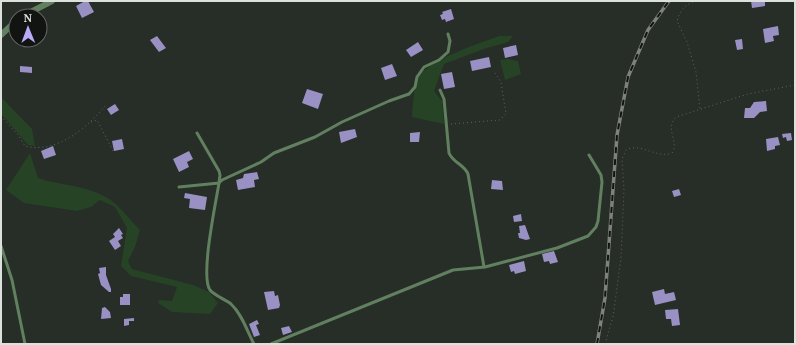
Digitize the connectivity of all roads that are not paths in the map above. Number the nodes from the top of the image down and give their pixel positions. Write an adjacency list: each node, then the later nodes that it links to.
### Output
1 (52, 1): 2 (street)
2 (39, 8)
3 (448, 34): 7 (lane)
4 (440, 90): 10 (lane)
5 (197, 133): 7 (lane)
6 (589, 155): 10 (lane)
7 (219, 183): 8 (lane); 12 (lane)
8 (179, 187)
9 (1, 246): 11 (lane)
10 (484, 267): 13 (lane)
11 (25, 344)
12 (254, 344)
13 (271, 344)

